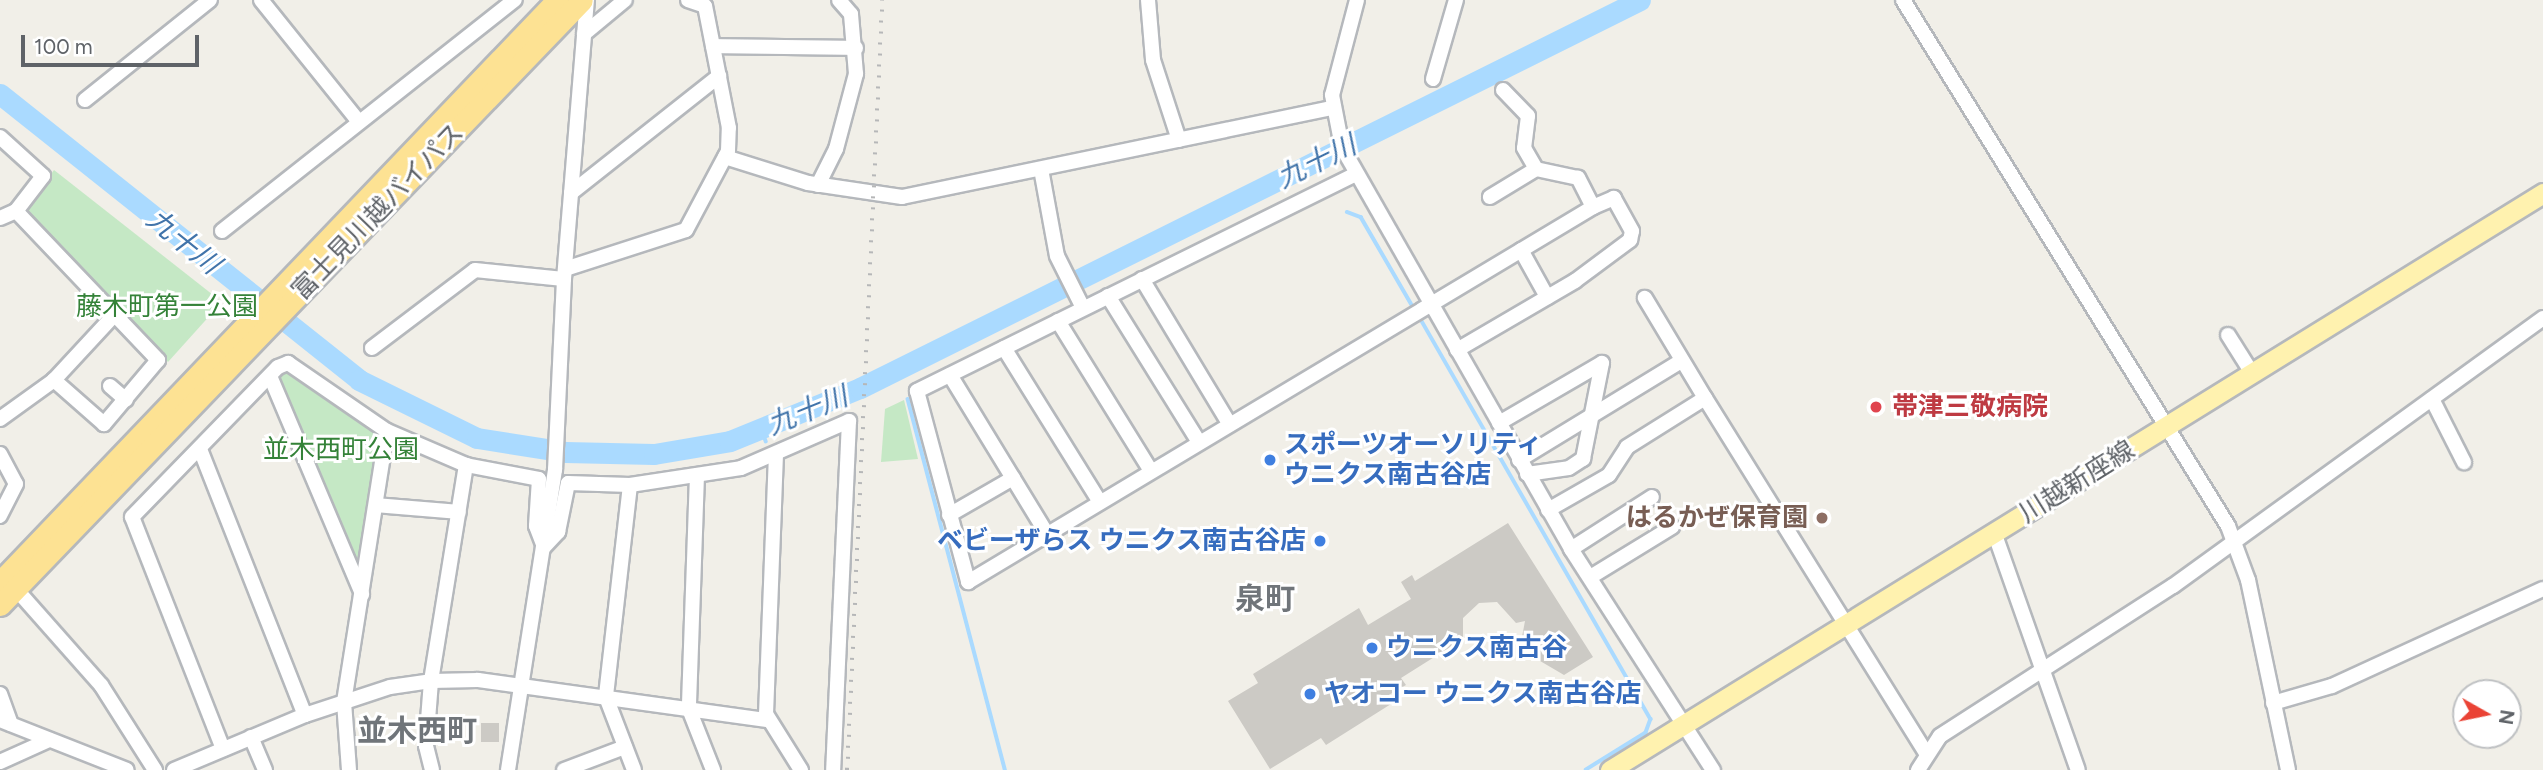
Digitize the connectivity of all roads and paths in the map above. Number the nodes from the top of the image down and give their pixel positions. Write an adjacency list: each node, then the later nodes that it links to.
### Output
1 (210, 0): 19 (street)
2 (261, 0): 21 (street)
3 (515, 0): 21 (street)
4 (557, 0): 39 (highway, 富士見川越バイパス)
5 (584, 0): 13 (street); 39 (highway, 富士見川越バイパス)
6 (625, 0): 13 (street)
7 (688, 0): 14 (street)
8 (839, 0): 15 (street)
9 (1148, 0): 23 (street)
10 (1357, 0): 20 (street)
11 (1456, 0): 17 (street)
12 (1903, 0): 65 (street)
13 (584, 34): 29 (street)
14 (713, 46): 15 (street); 16 (street)
15 (856, 48): 28 (street)
16 (719, 76): 24 (street); 29 (street)
17 (1433, 79)
18 (1503, 90): 27 (street)
19 (85, 100)
20 (1331, 108): 23 (street); 26 (street)
21 (359, 122): 35 (street)
22 (0, 137): 33 (street)
23 (1180, 141): 25 (street)
24 (725, 157): 28 (street); 37 (street)
25 (1041, 169): 28 (street); 43 (street)
26 (1352, 169): 38 (street); 44 (street)
27 (1536, 169): 31 (street); 32 (street)
28 (818, 185)
29 (571, 192): 37 (street)
30 (2543, 193): 53 (main road, 川越新座線)
31 (1490, 197)
32 (1593, 207): 36 (street); 41 (street)
33 (16, 211): 34 (street); 45 (street)
34 (0, 218)
35 (222, 231)
36 (1521, 250): 41 (street); 44 (street)
37 (564, 274): 49 (street); 90 (street)
38 (1142, 279): 40 (street); 64 (street)
39 (291, 290): 93 (highway, 富士見川越バイパス)
40 (1108, 296): 43 (street); 67 (street)
41 (1547, 297): 51 (street)
42 (1645, 298): 52 (street)
43 (1080, 302): 47 (street)
44 (1429, 302): 51 (street); 64 (street)
45 (116, 313): 56 (street); 60 (street)
46 (2543, 318): 59 (street)
47 (1058, 321): 50 (street); 74 (street)
48 (2228, 335): 53 (street)
49 (372, 348)
50 (1004, 348): 54 (street); 80 (street)
51 (1457, 350): 63 (street)
52 (1681, 361): 58 (street); 61 (street)
53 (2252, 373): 65 (main road, 川越新座線)
54 (950, 375): 77 (street); 84 (street)
55 (270, 376): 66 (street); 68 (street); 95 (street)
56 (54, 380): 60 (street); 62 (street)
57 (110, 386): 60 (street)
58 (1705, 398): 82 (street); 97 (street)
59 (2432, 399): 72 (street); 89 (street)
60 (126, 400)
61 (1595, 413): 63 (street); 71 (street); 75 (street)
62 (0, 419)
63 (1499, 423): 71 (street)
64 (1228, 424): 67 (street)
65 (2168, 425): 87 (main road, 川越新座線); 89 (street)
66 (387, 431): 73 (street); 81 (street)
67 (1199, 442): 74 (street)
68 (200, 449): 106 (street); 113 (street)
69 (0, 454): 85 (street)
70 (771, 455): 76 (street); 107 (street); 128 (street)
71 (1519, 460): 75 (street)
72 (2464, 462)
73 (466, 465): 83 (street); 90 (street)
74 (1151, 471): 80 (street)
75 (1527, 474): 82 (street)
76 (697, 475): 78 (street); 105 (street)
77 (1013, 478): 84 (street); 88 (street)
78 (631, 485): 90 (street); 102 (street)
79 (1653, 498): 91 (street)
80 (1100, 502): 88 (street)
81 (376, 505): 83 (street); 95 (street)
82 (1548, 510): 91 (street)
83 (459, 512): 99 (street)
84 (949, 515): 88 (street)
85 (0, 516)
86 (1672, 527): 92 (street)
87 (1994, 532): 97 (main road, 川越新座線); 98 (street)
88 (1047, 534)
89 (2234, 540): 98 (street); 104 (street)
90 (544, 547): 100 (street)
91 (1571, 549): 92 (street)
92 (1592, 576): 109 (street)
93 (5, 581): 96 (highway, 富士見川越バイパス); 117 (street)
94 (2543, 589): 104 (street)
95 (362, 594): 103 (street)
96 (0, 605)
97 (1844, 624): 109 (main road, 川越新座線); 114 (street)
98 (2045, 668): 114 (street); 132 (street)
99 (431, 681): 100 (street); 103 (street); 121 (street)
100 (522, 687): 102 (street); 122 (street)
101 (0, 694): 108 (street)
102 (606, 697): 105 (street); 112 (street)
103 (344, 702): 106 (street); 120 (street)
104 (2273, 703): 133 (street)
105 (689, 709): 107 (street); 125 (street)
106 (305, 715): 110 (street)
107 (762, 720): 126 (street); 127 (street)
108 (6, 722): 111 (street)
109 (1684, 724): 129 (main road, 川越新座線); 130 (street)
110 (251, 737): 113 (street); 119 (street)
111 (49, 740): 115 (street); 116 (street)
112 (625, 747): 123 (street); 124 (street)
113 (223, 750): 118 (street)
114 (1927, 755): 131 (street)
115 (0, 762)
116 (127, 770)
117 (155, 770)
118 (174, 770)
119 (265, 770)
120 (349, 770)
121 (432, 770)
122 (508, 770)
123 (564, 770)
124 (634, 770)
125 (713, 770)
126 (789, 770)
127 (801, 770)
128 (833, 770)
129 (1610, 770)
130 (1713, 770)
131 (1918, 770)
132 (2078, 770)
133 (2288, 770)

